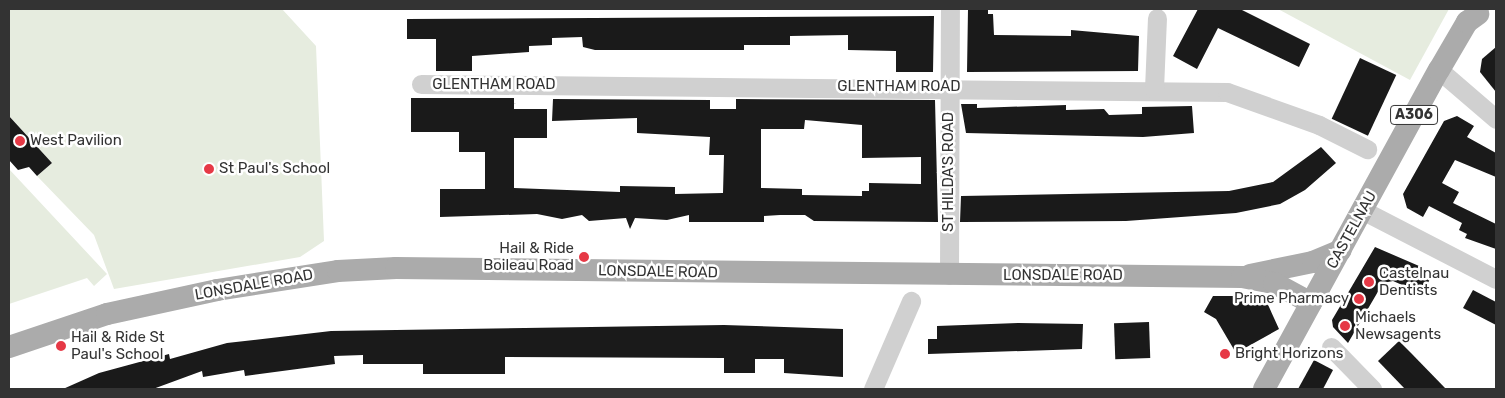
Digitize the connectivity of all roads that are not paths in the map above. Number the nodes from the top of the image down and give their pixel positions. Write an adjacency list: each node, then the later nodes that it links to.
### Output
1 (950, 9): 6 (street, ST HILDA'S ROAD)
2 (1480, 11): 4 (main road, CASTELNAU / A306)
3 (1157, 18): 7 (street)
4 (1438, 70): 8 (street); 10 (main road, CASTELNAU / A306)
5 (420, 84): 6 (street, GLENTHAM ROAD)
6 (950, 87): 7 (street, GLENTHAM ROAD); 12 (street, ST HILDA'S ROAD)
7 (1154, 88): 9 (street, GLENTHAM ROAD)
8 (1496, 119)
9 (1366, 149)
10 (1364, 211): 11 (main road, CASTELNAU / A306); 14 (street)
11 (1341, 250): 13 (main road); 16 (main road, CASTELNAU / A306)
12 (949, 275): 13 (main road, LONSDALE ROAD); 18 (main road, LONSDALE ROAD)
13 (1242, 277): 16 (main road, LONSDALE ROAD)
14 (1496, 280)
15 (911, 301): 19 (street)
16 (1312, 303): 20 (main road, CASTELNAU / A306)
17 (1331, 347): 21 (street)
18 (9, 348)
19 (873, 389)
20 (1264, 389)
21 (1372, 389)

